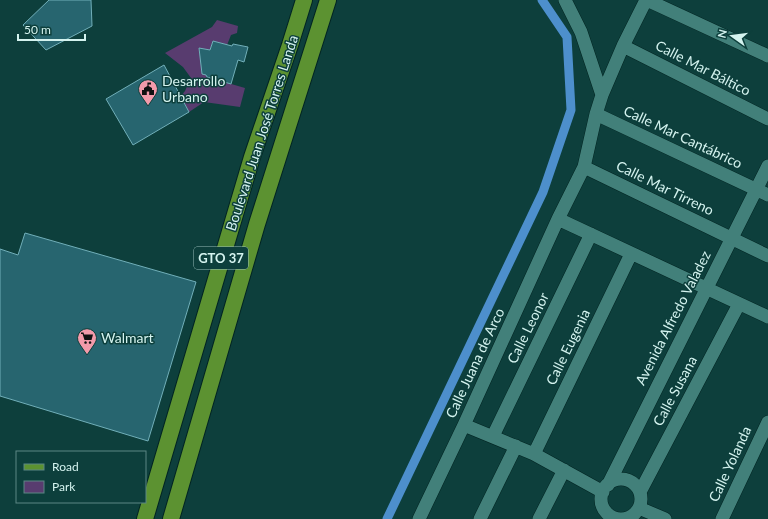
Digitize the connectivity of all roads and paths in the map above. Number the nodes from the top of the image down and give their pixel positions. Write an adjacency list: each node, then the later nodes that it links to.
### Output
1 (304, 0): 31 (main road, Boulevard Juan José Torres Landa / GTO 37)
2 (328, 0): 32 (main road, Boulevard Juan José Torres Landa / GTO 37)
3 (565, 0): 7 (street)
4 (646, 0): 5 (street, Calle Juana de Arco); 6 (street)
5 (623, 46): 7 (street, Calle Juana de Arco); 9 (street, Calle Mar Báltico)
6 (768, 56)
7 (602, 95): 8 (street, Calle Juana de Arco)
8 (596, 114): 11 (street, Calle Juana de Arco); 12 (street, Calle Mar Cantábrico)
9 (768, 119)
10 (768, 166): 12 (street, Avenida Alfredo Valadez)
11 (584, 167): 13 (street, Calle Juana de Arco); 15 (street, Calle Mar Tirreno)
12 (762, 192): 15 (street, Avenida Alfredo Valadez)
13 (558, 219): 14 (street); 22 (street, Calle Juana de Arco)
14 (591, 234): 16 (street); 23 (street, Calle Leonor)
15 (732, 238): 17 (street, Calle Mar Tirreno); 18 (street, Avenida Alfredo Valadez)
16 (631, 254): 18 (street); 25 (street, Calle Eugenia)
17 (768, 256)
18 (707, 288): 19 (street); 27 (street, Avenida Alfredo Valadez)
19 (739, 304): 20 (street); 28 (street, Calle Susana)
20 (768, 317)
21 (768, 422): 38 (street, Calle Yolanda)
22 (464, 425): 23 (street); 33 (street, Calle Juana de Arco)
23 (494, 436): 24 (street)
24 (516, 446): 25 (street); 34 (street)
25 (534, 454): 26 (street)
26 (564, 470): 27 (street); 35 (street)
27 (605, 489): 28 (street); 30 (street)
28 (640, 492): 29 (street)
29 (639, 508): 36 (street); 37 (street)
30 (605, 516): 36 (street)
31 (145, 519)
32 (171, 519)
33 (419, 519)
34 (480, 519)
35 (540, 519)
36 (618, 519)
37 (665, 519)
38 (722, 519)

